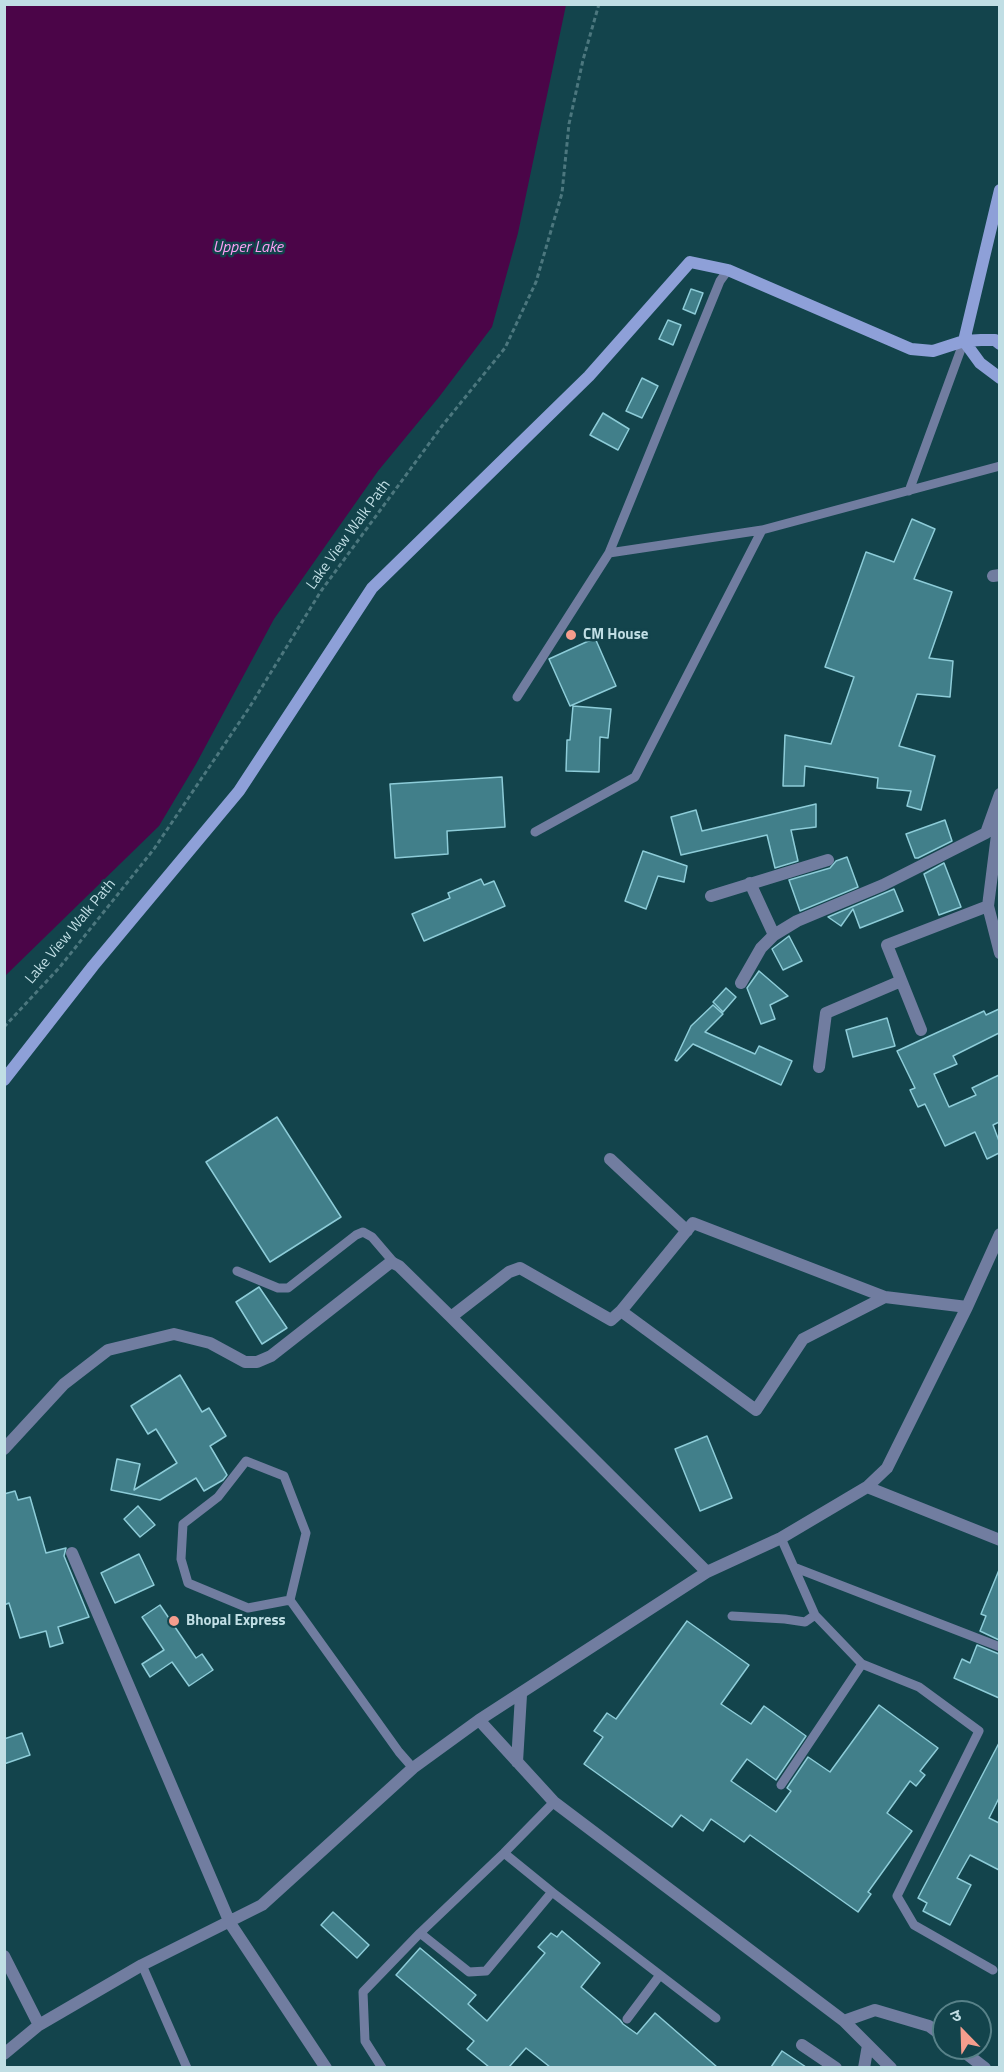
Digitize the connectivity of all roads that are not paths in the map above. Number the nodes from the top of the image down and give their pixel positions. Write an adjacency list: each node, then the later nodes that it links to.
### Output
1 (999, 190): 3 (street)
2 (728, 270): 3 (street); 9 (lane); 24 (street)
3 (964, 341): 4 (street); 5 (street); 7 (lane)
4 (999, 344)
5 (999, 378)
6 (999, 466): 7 (lane)
7 (909, 491): 8 (lane)
8 (762, 530): 9 (lane); 13 (lane)
9 (609, 553): 10 (lane)
10 (517, 697)
11 (999, 794): 18 (street)
12 (999, 811): 17 (street)
13 (535, 832)
14 (828, 860): 15 (street)
15 (750, 883): 16 (street); 18 (street)
16 (711, 896)
17 (988, 906): 19 (street); 20 (street)
18 (774, 935): 21 (street)
19 (999, 953)
20 (901, 981): 22 (street); 23 (street)
21 (741, 983)
22 (921, 1030)
23 (819, 1067)
24 (4, 1080)
25 (610, 1159): 26 (street)
26 (687, 1231): 30 (street); 32 (street)
27 (999, 1234): 31 (street)
28 (396, 1265): 29 (lane); 33 (street); 34 (street)
29 (237, 1271)
30 (885, 1297): 31 (street); 32 (street)
31 (967, 1307): 35 (street)
32 (621, 1311): 33 (street)
33 (451, 1317): 40 (street)
34 (4, 1449)
35 (867, 1487): 36 (street); 37 (street)
36 (781, 1538): 39 (lane); 40 (street)
37 (999, 1540)
38 (72, 1553): 54 (street)
39 (796, 1568): 42 (lane); 44 (lane)
40 (707, 1572): 46 (street)
41 (291, 1600): 41 (lane); 49 (lane)
42 (815, 1615): 43 (lane); 45 (lane)
43 (732, 1616)
44 (999, 1647)
45 (862, 1664): 50 (lane); 58 (lane)
46 (520, 1695): 47 (street); 48 (street)
47 (479, 1720): 48 (street); 49 (street)
48 (517, 1762): 51 (street)
49 (413, 1768): 54 (street)
50 (781, 1785)
51 (554, 1802): 52 (lane); 62 (street)
52 (504, 1853): 53 (lane); 55 (lane)
53 (552, 1892): 55 (lane); 59 (lane)
54 (230, 1923): 57 (street); 69 (street)
55 (420, 1933): 70 (lane)
56 (4, 1956): 63 (street)
57 (142, 1965): 63 (street); 68 (lane)
58 (993, 1970)
59 (660, 1976): 60 (lane); 61 (lane)
60 (716, 2018)
61 (627, 2019)
62 (844, 2021): 64 (street); 66 (street)
63 (39, 2025): 67 (street)
64 (932, 2028)
65 (802, 2045): 71 (street)
66 (868, 2045): 72 (street); 73 (street)
67 (4, 2054)
68 (187, 2067)
69 (326, 2067)
70 (382, 2067)
71 (836, 2067)
72 (864, 2067)
73 (891, 2067)

